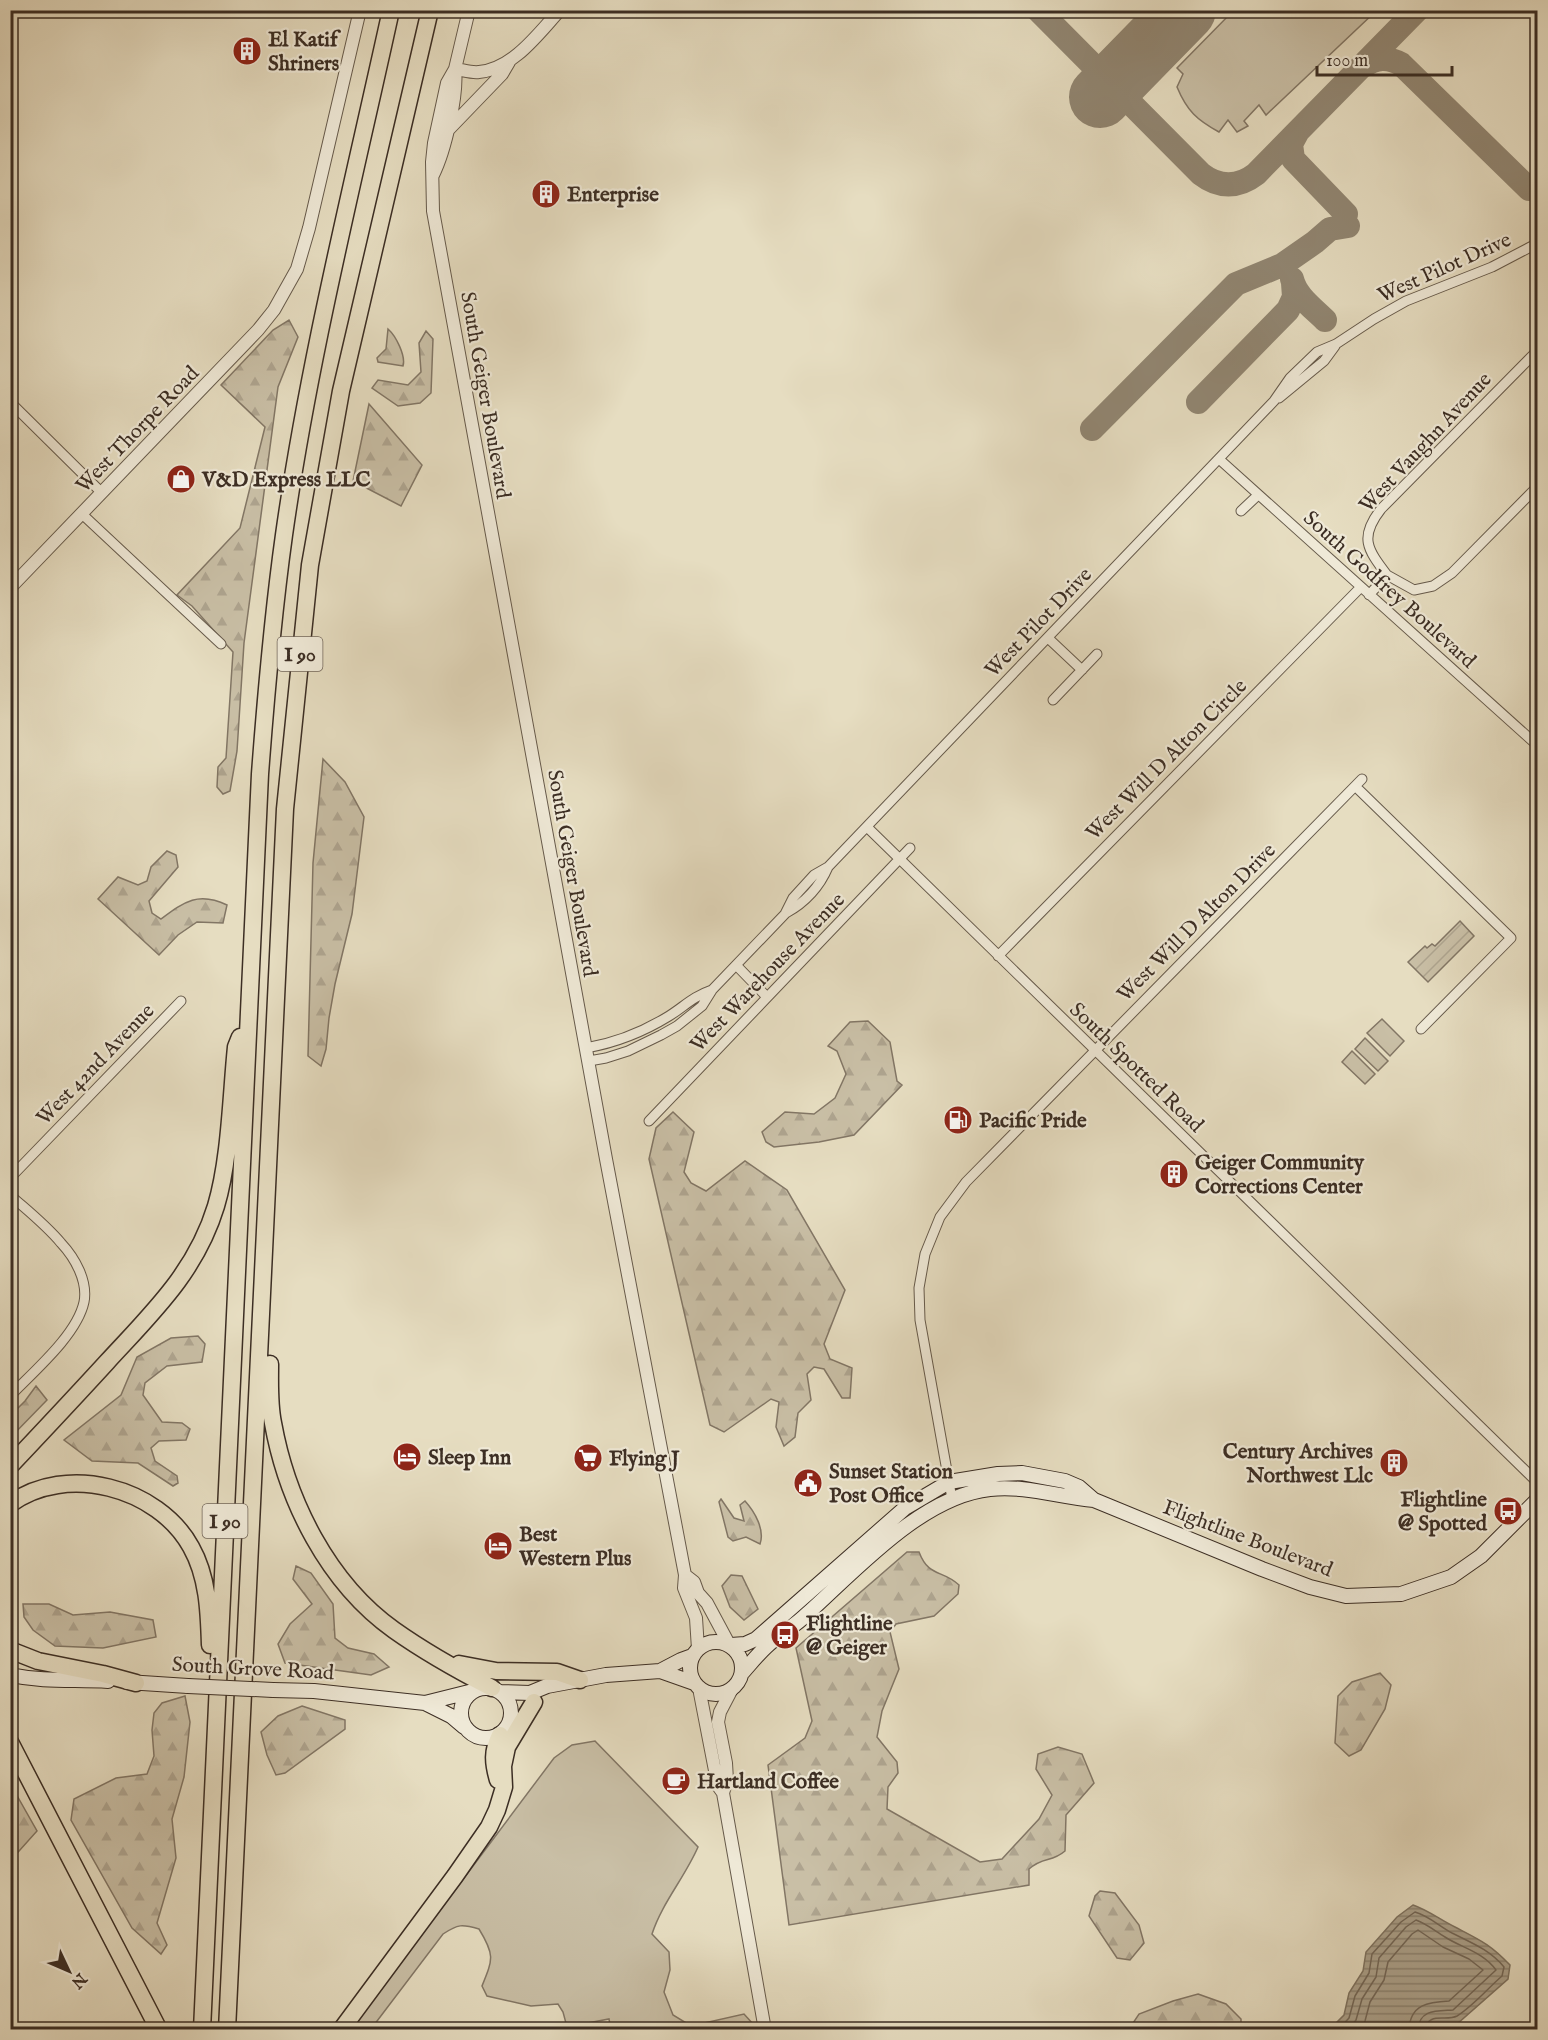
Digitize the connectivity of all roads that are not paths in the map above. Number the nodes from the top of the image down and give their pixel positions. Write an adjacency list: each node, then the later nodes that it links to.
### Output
1 (360, 10): 15 (street, West Thorpe Road)
2 (391, 10): 36 (highway, I 90)
3 (430, 10): 43 (highway, I 90)
4 (469, 10): 7 (street, South Geiger Boulevard)
5 (560, 10): 6 (street)
6 (509, 62): 7 (street); 8 (street)
7 (455, 69): 8 (street, South Geiger Boulevard); 9 (street, South Geiger Boulevard)
8 (446, 135): 9 (street, South Geiger Boulevard)
9 (432, 178): 39 (street, South Geiger Boulevard)
10 (1538, 243): 13 (street, West Pilot Drive)
11 (1538, 350): 19 (street, West Vaughn Avenue)
12 (10, 402): 15 (street)
13 (1219, 459): 16 (street, South Godfrey Boulevard); 23 (street, West Pilot Drive)
14 (1538, 486): 19 (street)
15 (102, 493): 18 (street, West Thorpe Road)
16 (1258, 495): 17 (street); 21 (street, South Godfrey Boulevard)
17 (1241, 511)
18 (81, 514): 20 (street, West Thorpe Road); 24 (street)
19 (1387, 575): 22 (street)
20 (10, 588)
21 (1360, 588): 22 (street, South Godfrey Boulevard); 32 (street, West Will D Alton Circle)
22 (1369, 594): 28 (street, South Godfrey Boulevard)
23 (1048, 638): 26 (street); 29 (street, West Pilot Drive)
24 (221, 644)
25 (1098, 654): 26 (street)
26 (1082, 670): 27 (street)
27 (1053, 700)
28 (1538, 746)
29 (867, 827): 31 (street, South Spotted Road); 33 (street, West Pilot Drive)
30 (910, 848): 31 (street, West Warehouse Avenue)
31 (900, 859): 32 (street, South Spotted Road); 34 (street, West Warehouse Avenue)
32 (998, 956): 38 (street, South Spotted Road)
33 (736, 965): 34 (street); 39 (street, West Pilot Drive)
34 (767, 997): 40 (street, West Warehouse Avenue)
35 (181, 1000): 41 (street, West 42nd Avenue)
36 (249, 1013): 45 (highway); 61 (highway, I 90)
37 (1421, 1029): 38 (street, West Will D Alton Drive)
38 (1094, 1051): 46 (street, West Will D Alton Drive); 47 (street, South Spotted Road)
39 (587, 1055): 52 (street, South Geiger Boulevard)
40 (649, 1121)
41 (10, 1179)
42 (10, 1195): 44 (street)
43 (262, 1310): 56 (highway); 78 (highway, I 90)
44 (10, 1396)
45 (10, 1466)
46 (949, 1482): 48 (street, West Will D Alton Drive); 50 (main road, Flightline Boulevard); 53 (main road, Flightline Boulevard)
47 (1538, 1483)
48 (952, 1498): 50 (main road, Flightline Boulevard); 59 (main road, Flightline Boulevard)
49 (1538, 1499): 50 (main road, Flightline Boulevard)
50 (1094, 1500)
51 (10, 1504): 61 (highway)
52 (685, 1575): 53 (street, South Geiger Boulevard); 55 (street, South Geiger Boulevard)
53 (730, 1645): 55 (main road); 59 (main road)
54 (10, 1650): 64 (highway)
55 (695, 1653): 58 (main road); 65 (main road)
56 (435, 1656): 63 (highway); 68 (highway)
57 (10, 1666): 62 (main road, South Grove Road)
58 (660, 1671): 63 (main road); 65 (main road)
59 (743, 1672): 66 (main road)
60 (10, 1675): 62 (main road, South Grove Road)
61 (219, 1675): 77 (highway, I 90)
62 (77, 1679): 64 (main road, South Grove Road)
63 (573, 1681): 68 (main road); 69 (main road)
64 (136, 1683): 70 (main road, South Grove Road, bridge)
65 (697, 1685): 66 (main road); 74 (street)
66 (732, 1689): 74 (street)
67 (475, 1690): 68 (main road); 70 (main road, South Grove Road); 71 (main road)
68 (496, 1690): 72 (main road)
69 (534, 1702): 72 (main road); 75 (highway)
70 (425, 1703): 71 (main road, South Grove Road)
71 (464, 1727): 72 (main road)
72 (505, 1728): 75 (highway)
73 (10, 1742): 76 (highway)
74 (723, 1793): 80 (street)
75 (499, 1799): 79 (highway)
76 (159, 2030)
77 (202, 2030)
78 (227, 2030)
79 (340, 2030)
80 (765, 2030)

